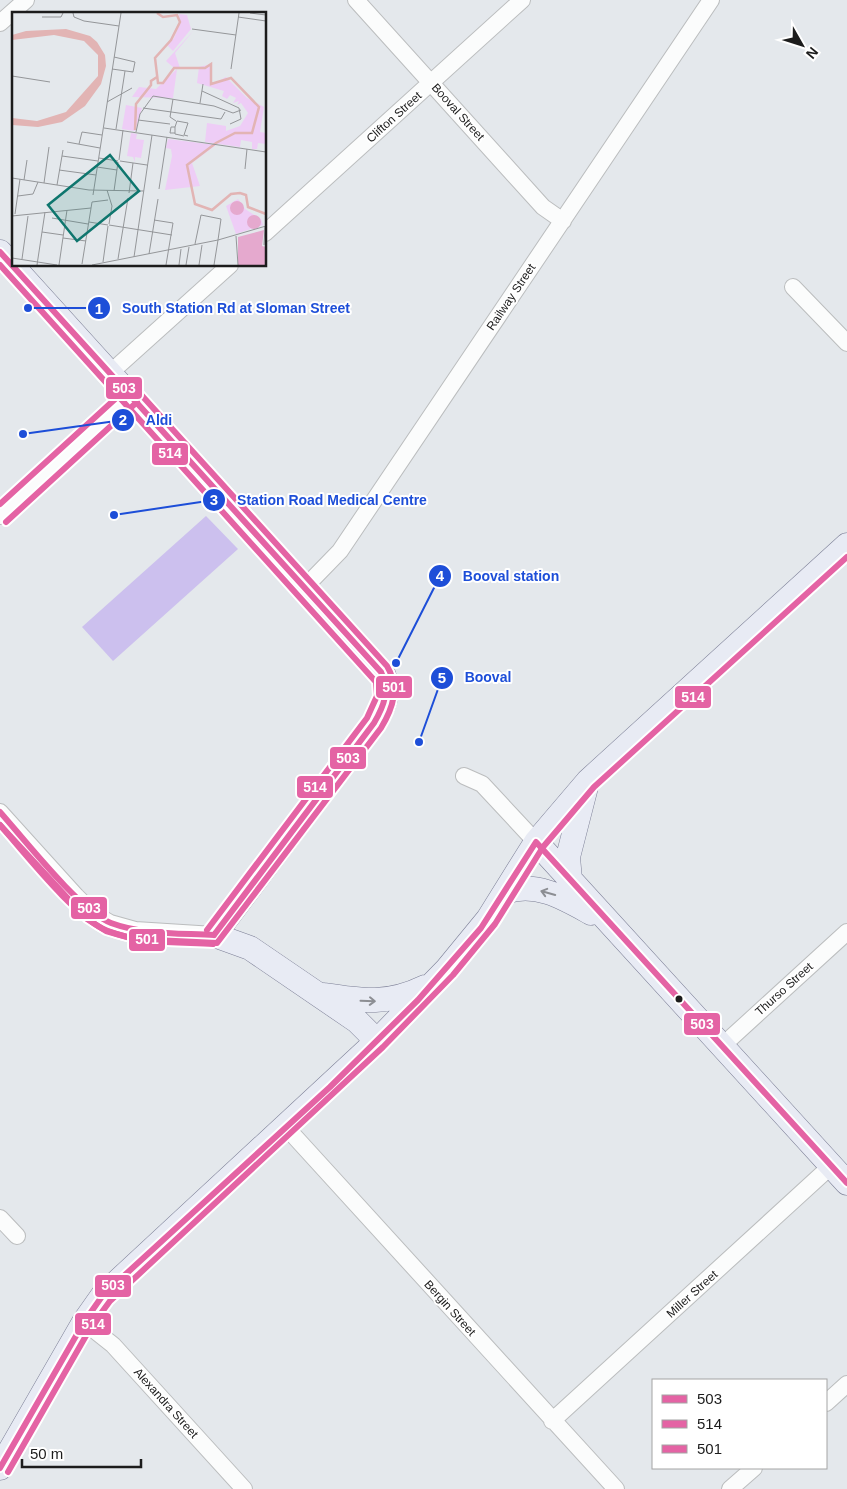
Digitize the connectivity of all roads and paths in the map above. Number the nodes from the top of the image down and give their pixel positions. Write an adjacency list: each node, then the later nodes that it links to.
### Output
1 (26, 0): 5 (street)
2 (356, 0): 8 (street, Booval Street)
3 (522, 0): 8 (street, Clifton Street)
4 (711, 0): 9 (street, Railway Street)
5 (12, 12)
6 (12, 12): 7 (street)
7 (0, 23)
8 (431, 83): 9 (street, Booval Street); 10 (street, Clifton Street)
9 (563, 221): 21 (street, Railway Street)
10 (266, 232)
11 (0, 252): 12 (street)
12 (12, 265)
13 (13, 266): 17 (street)
14 (229, 266): 17 (street)
15 (793, 287): 16 (street)
16 (847, 343)
17 (110, 372): 18 (street)
18 (131, 396): 19 (street); 21 (street)
19 (0, 516)
20 (847, 545): 23 (street)
21 (304, 588): 30 (street)
22 (464, 776): 25 (street)
23 (588, 780): 25 (street); 26 (street)
24 (0, 812): 30 (street)
25 (536, 842): 26 (street); 27 (street)
26 (570, 880): 28 (street)
27 (505, 892): 28 (street, one-way to 27); 31 (street)
28 (607, 922): 34 (street)
29 (847, 932): 34 (street, Thurso Street)
30 (214, 935): 32 (street)
31 (433, 984): 32 (street, one-way to 31); 33 (street)
32 (320, 994): 33 (street)
33 (377, 1041): 35 (street)
34 (722, 1046): 36 (street)
35 (285, 1126): 40 (street); 43 (street, Bergin Street)
36 (831, 1166): 37 (street); 43 (street, Miller Street)
37 (847, 1184)
38 (0, 1218): 39 (street)
39 (17, 1236)
40 (84, 1322): 44 (street); 46 (street, Alexandra Street)
41 (847, 1384): 42 (street)
42 (827, 1402)
43 (552, 1421): 47 (street, Bergin Street)
44 (0, 1468)
45 (753, 1469): 48 (street)
46 (244, 1489)
47 (616, 1489)
48 (730, 1489)

